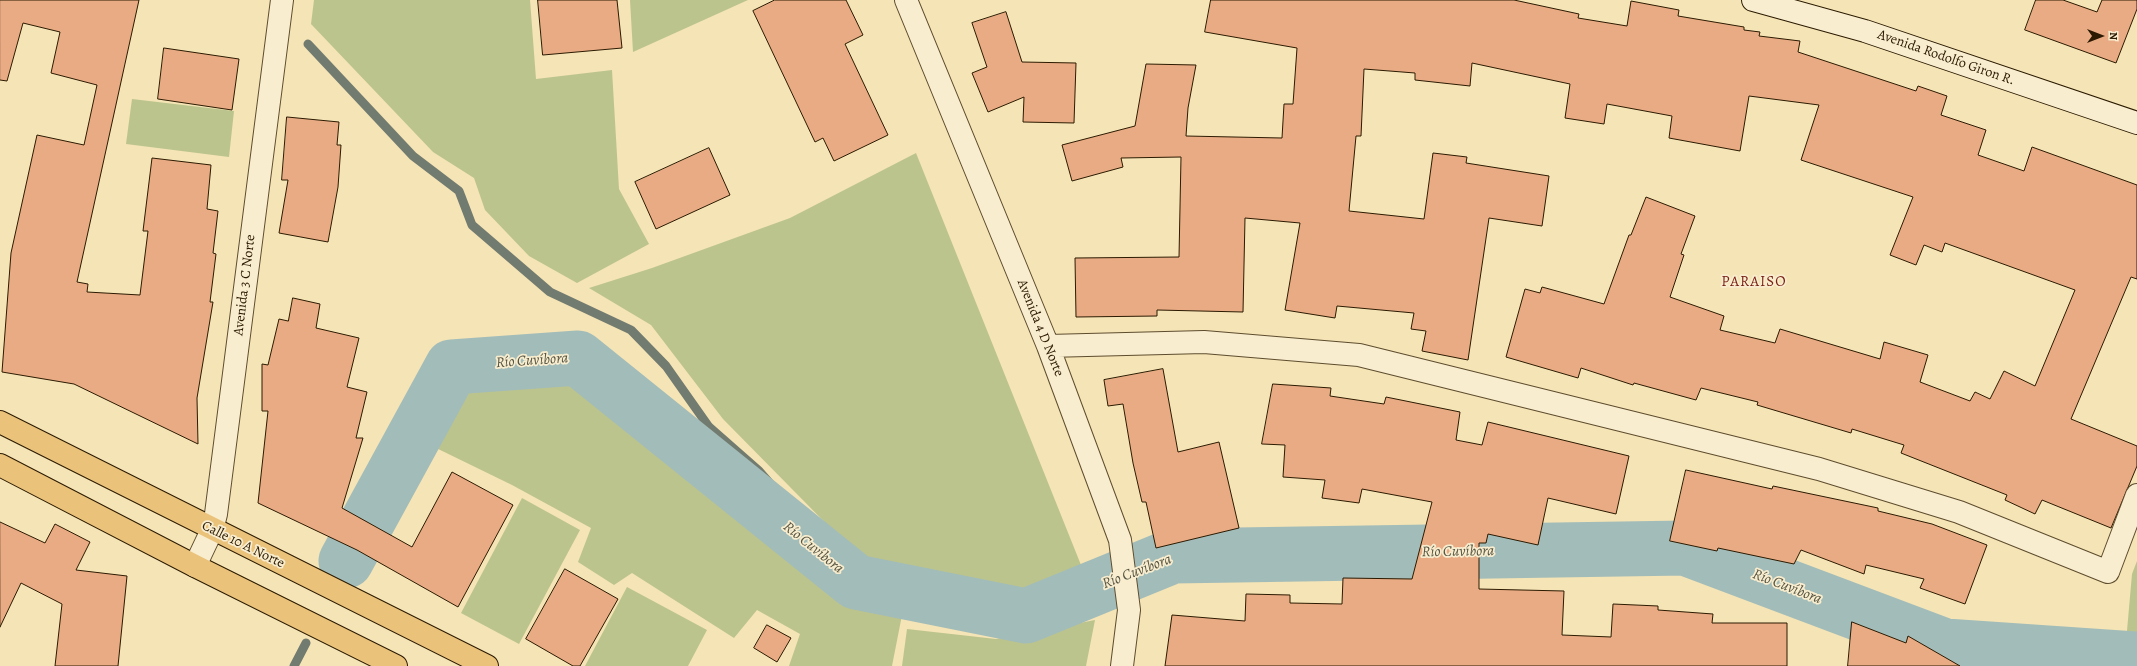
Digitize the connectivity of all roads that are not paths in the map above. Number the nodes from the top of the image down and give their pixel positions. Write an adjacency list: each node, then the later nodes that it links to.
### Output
1 (282, 0): 9 (street, Avenida 3 C Norte)
2 (906, 0): 5 (street, Avenida 4 D Norte)
3 (1753, 0): 4 (street, Avenida Rodolfo Giron R.)
4 (2137, 124)
5 (1048, 346): 8 (street); 13 (street, Avenida 4 D Norte)
6 (0, 422): 9 (main road, Calle 10 A Norte)
7 (0, 465): 10 (main road)
8 (2137, 495)
9 (212, 530): 10 (street, Avenida 3 C Norte); 12 (main road, Calle 10 A Norte)
10 (195, 566): 11 (main road)
11 (396, 666)
12 (487, 666)
13 (1122, 666)

